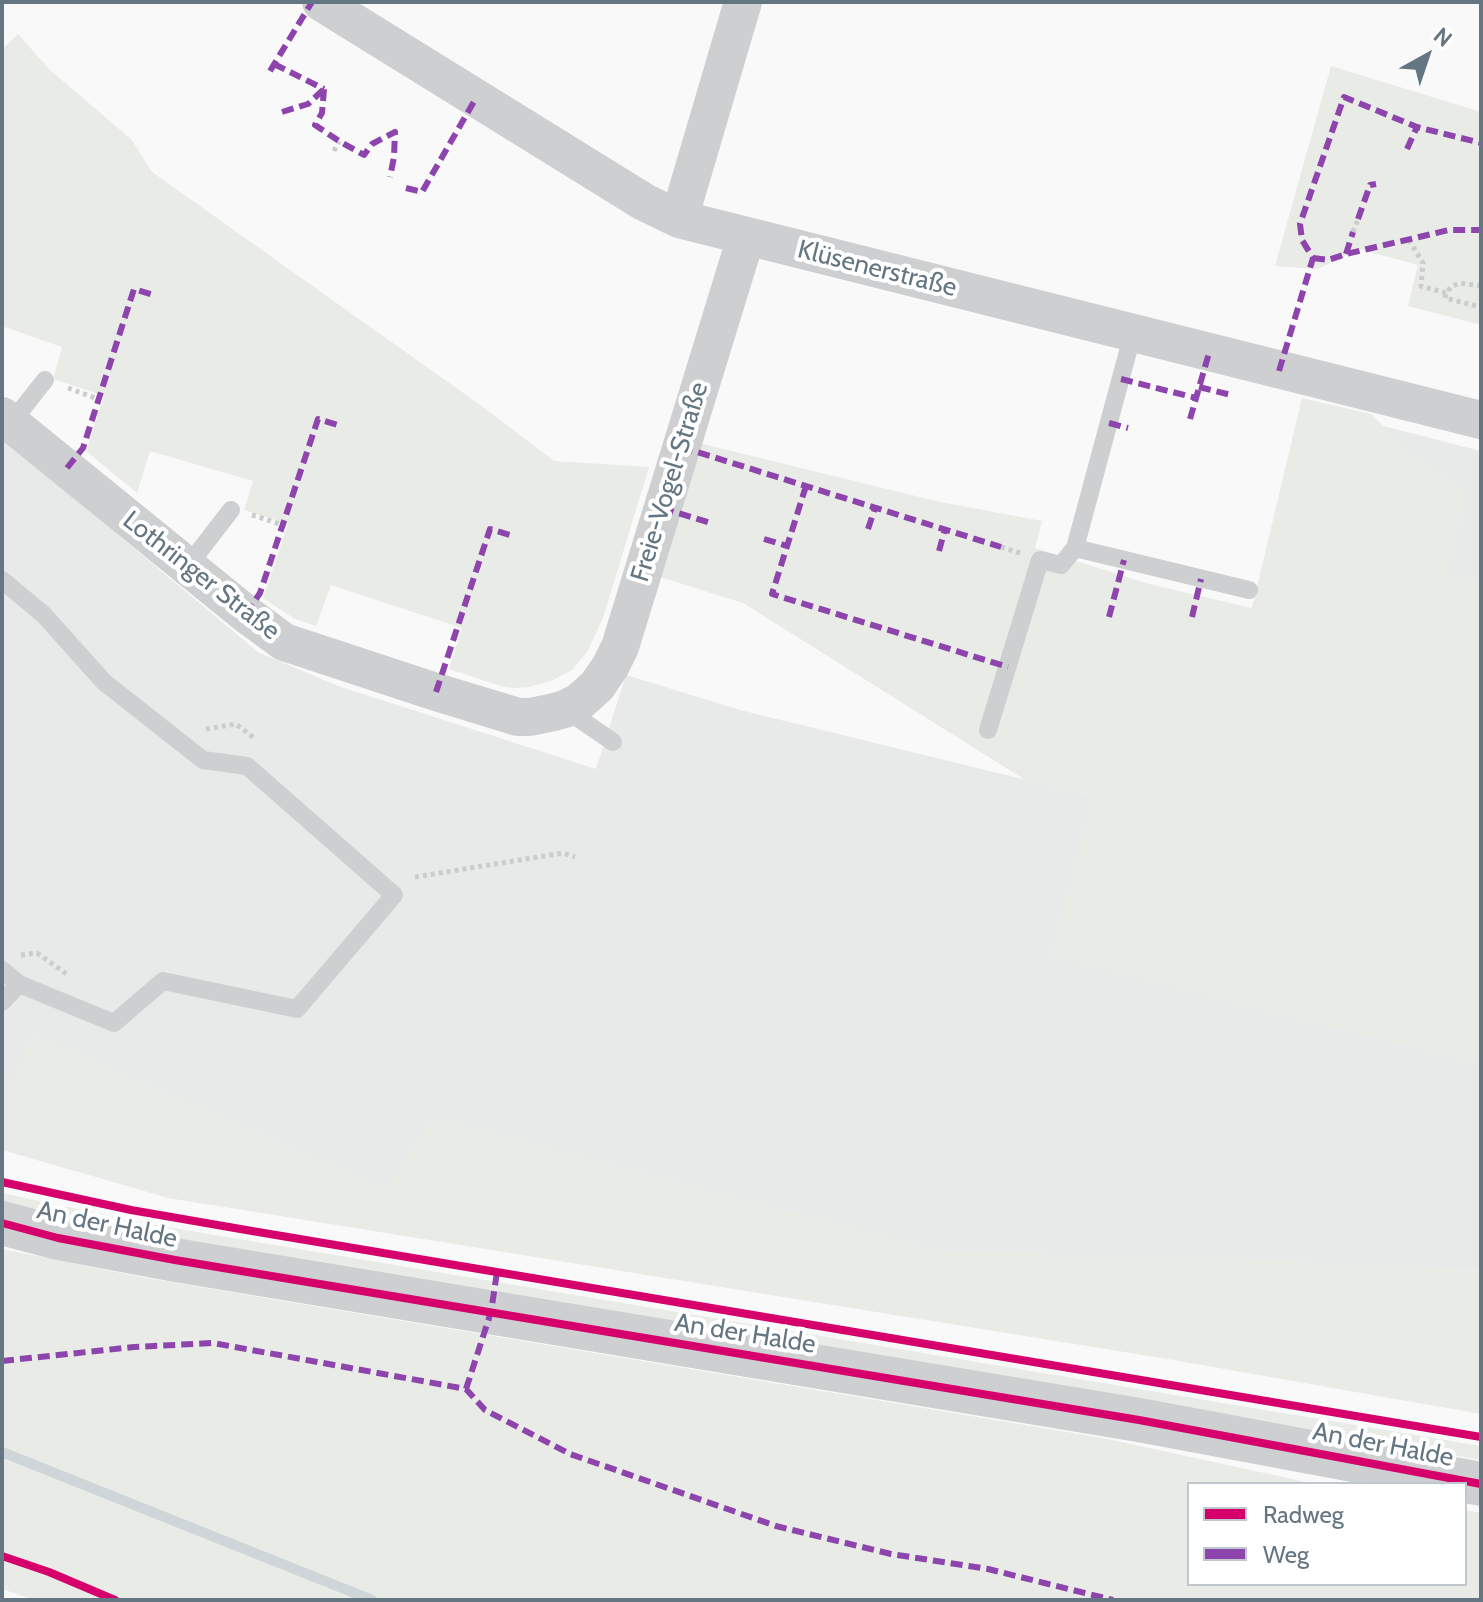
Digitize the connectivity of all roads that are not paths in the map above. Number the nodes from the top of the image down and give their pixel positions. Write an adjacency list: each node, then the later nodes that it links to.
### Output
1 (321, 2): 3 (street, Klüsenerstraße)
2 (743, 2): 3 (street)
3 (679, 219): 4 (street, Klüsenerstraße)
4 (746, 237): 5 (street, Klüsenerstraße); 14 (street, Freie-Vogel-Straße)
5 (1133, 333): 8 (street, Klüsenerstraße); 10 (lane)
6 (45, 380): 7 (lane)
7 (6, 419): 11 (street, Lothringer Straße)
8 (1481, 420)
9 (231, 510): 11 (lane)
10 (1075, 548): 13 (lane); 15 (lane)
11 (187, 567): 14 (street, Lothringer Straße)
12 (2, 580): 18 (lane)
13 (1249, 590)
14 (565, 709): 16 (lane)
15 (988, 730)
16 (613, 742)
17 (2, 970): 18 (lane)
18 (19, 984): 19 (lane)
19 (2, 1002)
20 (2, 1223): 21 (street, An der Halde)
21 (1481, 1484)

